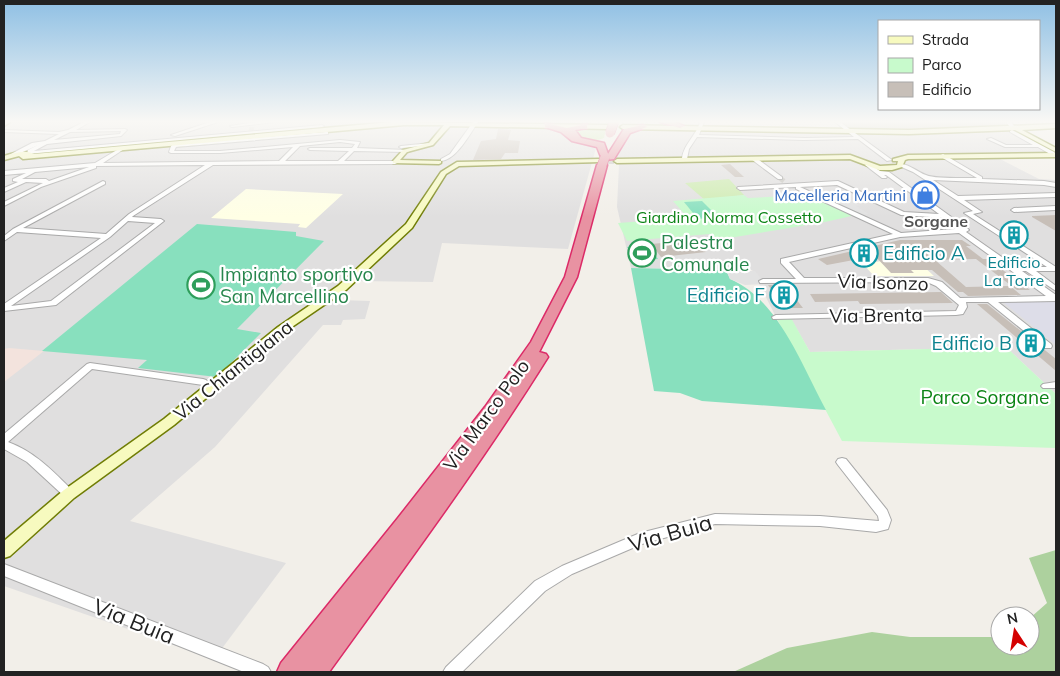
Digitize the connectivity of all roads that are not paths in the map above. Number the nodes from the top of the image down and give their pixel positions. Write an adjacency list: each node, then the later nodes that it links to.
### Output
1 (40, 154): 15 (main road)
2 (49, 154): 15 (main road)
3 (114, 154): 29 (street)
4 (197, 154): 23 (street)
5 (289, 154): 25 (street)
6 (349, 154): 21 (street)
7 (403, 154): 22 (main road)
8 (454, 154): 26 (street)
9 (604, 154): 19 (highway)
10 (609, 154): 19 (highway, Via Marco Polo)
11 (612, 154): 19 (highway)
12 (685, 154): 18 (street)
13 (880, 154): 20 (street)
14 (1012, 154): 16 (main road)
15 (17, 156)
16 (943, 156): 28 (main road); 35 (street)
17 (753, 158): 18 (main road); 27 (main road); 41 (street)
18 (684, 160): 19 (main road)
19 (607, 161): 26 (main road); 81 (highway, Via Marco Polo)
20 (890, 161): 27 (main road); 28 (main road)
21 (340, 162): 22 (street); 25 (street)
22 (395, 162): 26 (main road)
23 (184, 163): 24 (street); 29 (street)
24 (212, 163): 25 (street); 56 (street)
25 (280, 163)
26 (447, 164): 78 (main road, Via Chiantigiana)
27 (867, 164): 32 (main road)
28 (900, 164): 31 (street); 32 (main road)
29 (96, 165): 30 (street); 38 (street)
30 (39, 169): 33 (street); 36 (street)
31 (915, 170): 34 (street)
32 (880, 171): 46 (street); 47 (street)
33 (4, 173)
34 (926, 178): 40 (street); 49 (street)
35 (980, 178)
36 (24, 180): 38 (street); 45 (street)
37 (1056, 181): 40 (street)
38 (53, 182): 50 (street)
39 (104, 183): 57 (street)
40 (1029, 183): 43 (street)
41 (789, 184): 42 (street); 44 (street); 59 (street, Via Isonzo)
42 (812, 185): 54 (street)
43 (1056, 185)
44 (740, 188)
45 (4, 190)
46 (903, 190): 47 (street); 54 (street)
47 (911, 190): 55 (street)
48 (1056, 195): 49 (street)
49 (957, 198): 53 (street)
50 (4, 204)
51 (1056, 208): 52 (street)
52 (1014, 210)
53 (969, 214): 55 (street); 62 (street)
54 (937, 215): 55 (street); 58 (street)
55 (946, 215): 58 (street)
56 (126, 219): 60 (street); 71 (street)
57 (15, 230): 60 (street); 61 (street)
58 (961, 232): 59 (street, Via Isonzo); 63 (street)
59 (900, 235): 65 (street, Via Isonzo)
60 (108, 236): 71 (street)
61 (4, 239)
62 (1055, 269): 64 (street)
63 (1015, 270): 64 (street); 68 (street)
64 (1029, 270): 67 (street)
65 (801, 280): 66 (street, Via Isonzo); 70 (street, Via Isonzo)
66 (762, 281)
67 (1056, 289)
68 (1056, 298): 69 (street)
69 (990, 299): 70 (street); 73 (street)
70 (958, 300): 72 (street, Via Brenta)
71 (4, 308)
72 (776, 317)
73 (1048, 346)
74 (203, 382): 75 (street)
75 (4, 440)
76 (4, 445): 78 (street)
77 (842, 462): 84 (street, Via Buia)
78 (69, 494): 79 (main road, Via Chiantigiana)
79 (4, 550)
80 (4, 570): 82 (street, Via Buia)
81 (315, 658): 83 (highway, Via Marco Polo)
82 (263, 672)
83 (290, 672)
84 (451, 672)

